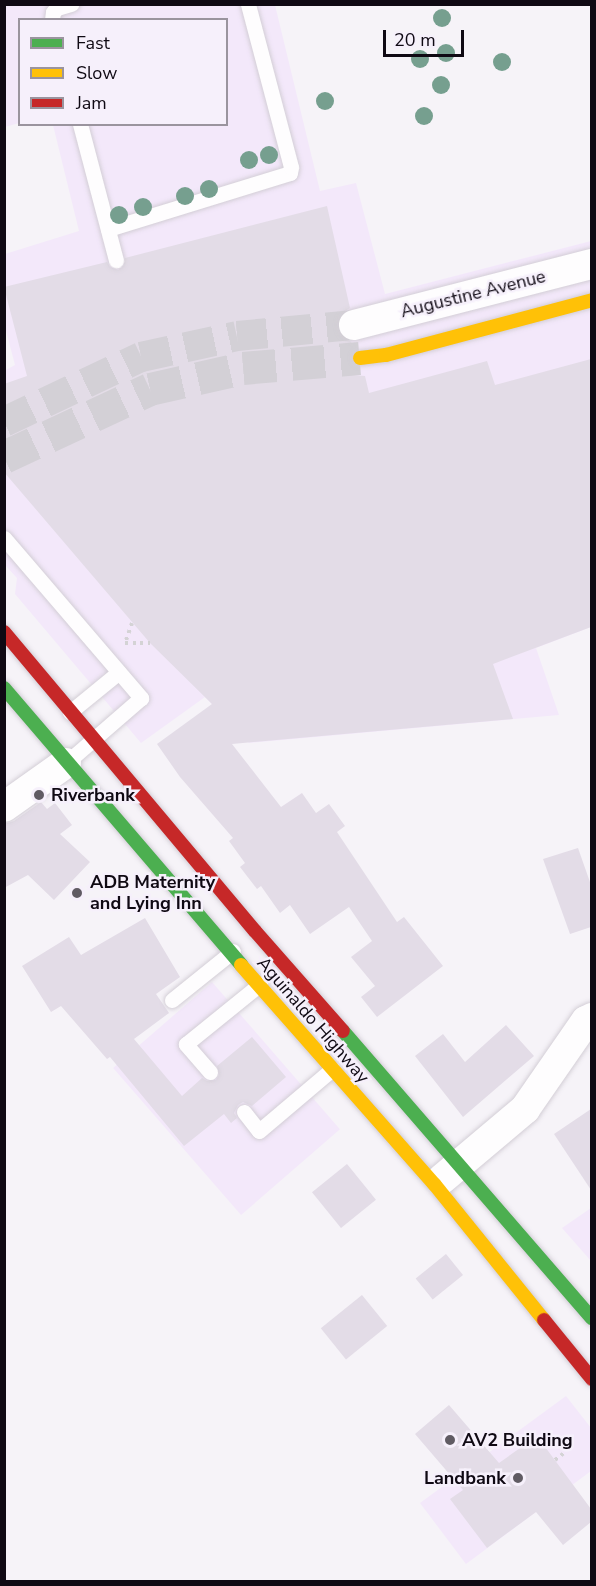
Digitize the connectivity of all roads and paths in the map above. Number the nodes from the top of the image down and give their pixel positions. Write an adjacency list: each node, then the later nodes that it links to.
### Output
1 (71, 4): 3 (lane)
2 (248, 4): 5 (lane)
3 (52, 18)
4 (81, 126): 5 (lane)
5 (108, 229): 6 (lane)
6 (116, 260)
7 (591, 264): 9 (street, Augustine Avenue)
8 (591, 300): 10 (main road, Augustine Avenue)
9 (354, 325)
10 (360, 358)
11 (4, 538): 15 (lane)
12 (132, 623): 14 (path)
13 (4, 632): 18 (main road, Aguinaldo Highway)
14 (150, 643)
15 (119, 672): 18 (lane); 19 (lane)
16 (4, 688): 17 (main road, Aguinaldo Highway)
17 (10, 698): 18 (main road); 20 (main road, Aguinaldo Highway)
18 (70, 712): 19 (main road, Aguinaldo Highway)
19 (93, 740): 20 (lane); 22 (main road, Aguinaldo Highway)
20 (66, 763): 21 (street); 23 (main road, Aguinaldo Highway)
21 (4, 807)
22 (255, 931): 23 (lane); 24 (main road, Aguinaldo Highway)
23 (230, 953): 25 (main road, Aguinaldo Highway); 26 (lane)
24 (283, 962): 25 (lane); 31 (main road, Aguinaldo Highway)
25 (259, 985): 28 (main road, Aguinaldo Highway); 29 (lane)
26 (172, 1000)
27 (591, 1018): 31 (street)
28 (332, 1069): 30 (lane); 32 (main road, Aguinaldo Highway)
29 (210, 1072)
30 (244, 1112)
31 (461, 1164): 32 (street); 33 (main road, Aguinaldo Highway)
32 (435, 1185): 34 (main road, Aguinaldo Highway)
33 (591, 1318)
34 (591, 1379)
35 (564, 1453): 36 (path)
36 (555, 1460)

